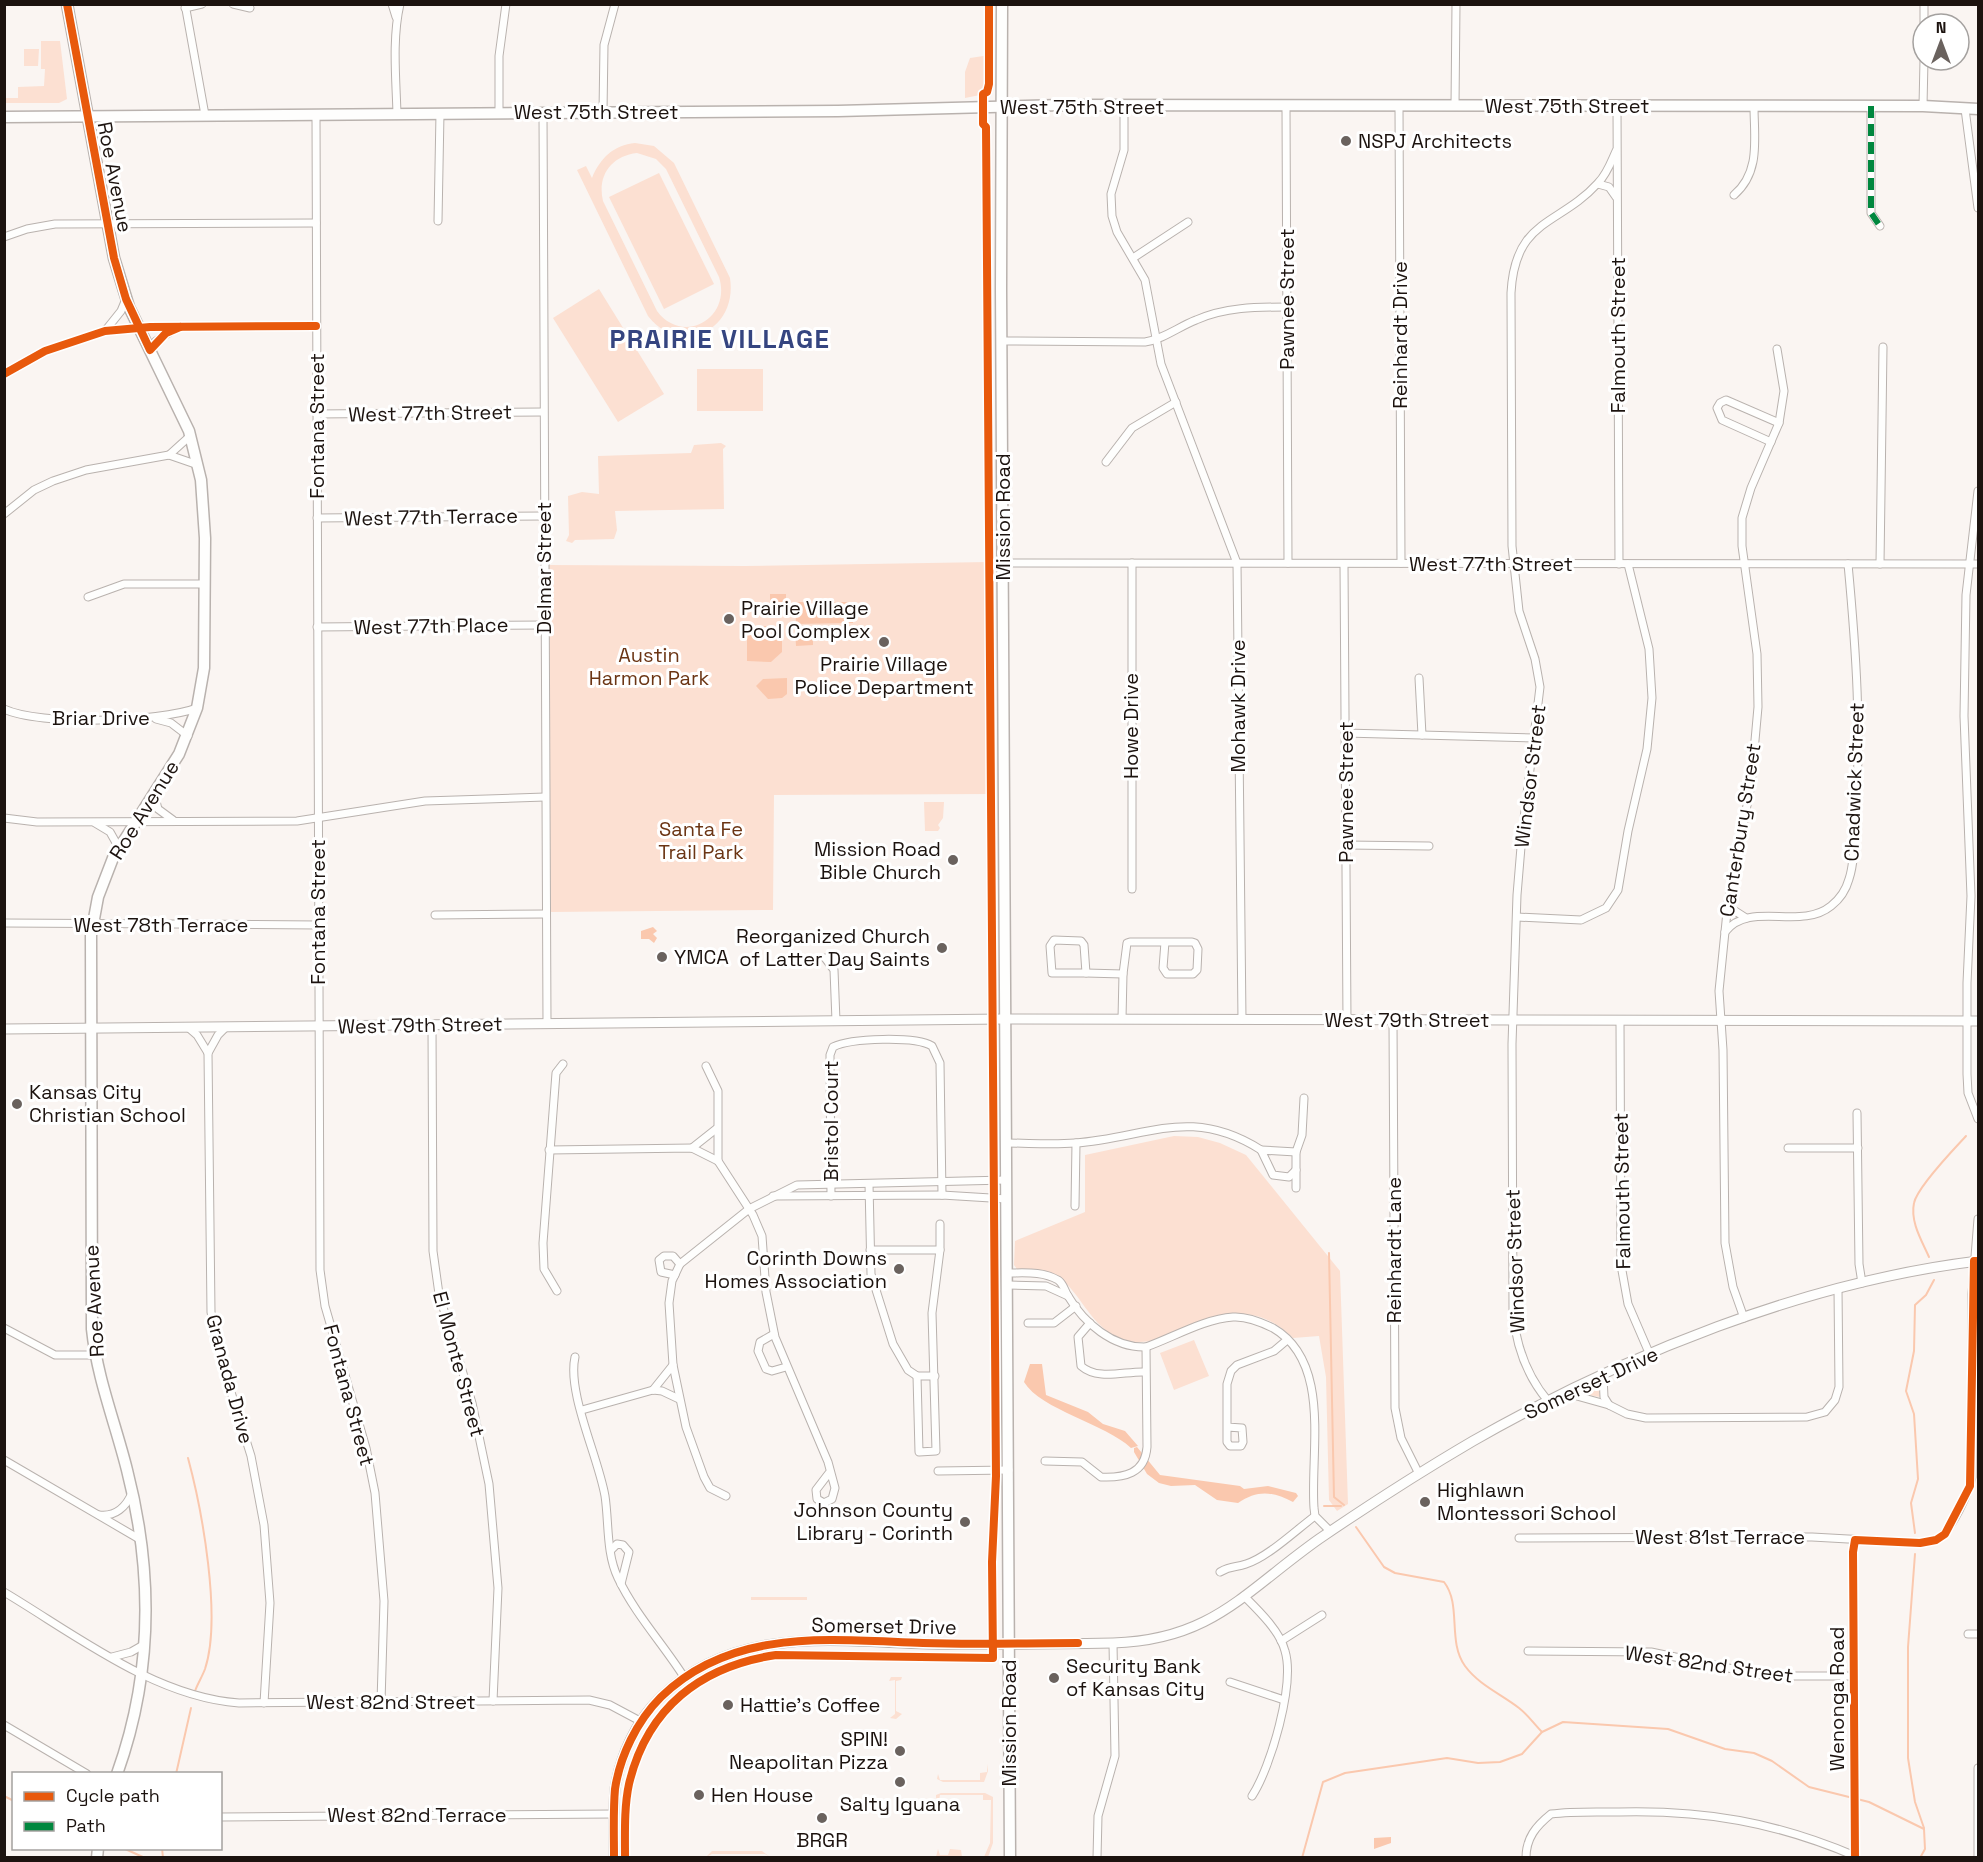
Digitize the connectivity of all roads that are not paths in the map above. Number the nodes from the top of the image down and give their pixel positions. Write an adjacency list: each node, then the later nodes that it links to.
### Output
1 (67, 4): 32 (main road, Roe Avenue)
2 (202, 4): 10 (street)
3 (233, 4): 11 (street)
4 (392, 4): 12 (street)
5 (400, 4): 12 (street)
6 (506, 4): 25 (street)
7 (615, 4): 27 (street)
8 (1002, 4): 20 (main road, Mission Road)
9 (1456, 4): 14 (street)
10 (185, 6): 30 (street)
11 (250, 8)
12 (396, 19): 29 (street)
13 (1924, 72): 19 (street)
14 (1455, 105): 16 (main road, West 75th Street); 17 (main road, West 75th Street)
15 (1754, 105): 17 (main road, West 75th Street); 18 (main road, West 75th Street); 36 (street)
16 (1399, 106): 22 (main road, West 75th Street); 75 (street, Reinhardt Drive)
17 (1617, 106): 34 (street, Falmouth Street)
18 (1871, 106): 19 (main road, West 75th Street); 43 (street)
19 (1923, 106): 23 (main road, West 75th Street)
20 (1001, 107): 21 (main road, West 75th Street); 27 (main road, West 75th Street); 52 (main road, Mission Road)
21 (1125, 107): 22 (main road, West 75th Street); 45 (street, Mohawk Drive)
22 (1286, 107): 47 (street, Pawnee Street)
23 (1965, 109): 24 (main road, West 75th Street); 38 (street)
24 (1978, 109)
25 (499, 112): 26 (main road, West 75th Street); 28 (main road, West 75th Street)
26 (543, 112): 27 (main road, West 75th Street); 59 (street, Delmar Street)
27 (603, 112)
28 (440, 113): 29 (main road, West 75th Street); 39 (street)
29 (397, 114): 31 (main road, West 75th Street)
30 (205, 115): 31 (main road, West 75th Street); 32 (main road, West 75th Street)
31 (316, 115): 42 (street, Fontana Street)
32 (86, 116): 33 (main road, West 75th Street); 41 (main road, Roe Avenue)
33 (4, 117)
34 (1616, 151): 35 (street, Windsor Street); 37 (street, Falmouth Street)
35 (1598, 184): 37 (street); 77 (street, Windsor Street)
36 (1734, 195)
37 (1616, 196): 78 (street, Falmouth Street)
38 (1978, 208)
39 (438, 221)
40 (1188, 222): 45 (street)
41 (107, 223): 42 (street); 44 (street); 46 (main road, Roe Avenue)
42 (316, 223): 48 (street, Fontana Street)
43 (1880, 226)
44 (4, 237)
45 (1133, 258): 53 (street, Mohawk Drive)
46 (126, 298): 50 (main road, Roe Avenue); 51 (street)
47 (1287, 307): 53 (street); 74 (street, Pawnee Street)
48 (316, 326): 49 (street); 60 (street, Fontana Street)
49 (180, 327): 50 (street); 56 (street)
50 (138, 328): 51 (street); 56 (main road, Roe Avenue)
51 (105, 331): 57 (street)
52 (1002, 341): 53 (street); 71 (main road, Mission Road)
53 (1156, 341): 58 (street, Mohawk Drive)
54 (1882, 347): 82 (street)
55 (1777, 349): 61 (street, Canterbury Street)
56 (150, 350): 62 (main road, Roe Avenue)
57 (4, 374)
58 (1176, 402): 65 (street); 73 (street, Mohawk Drive)
59 (543, 412): 60 (street, West 77th Street); 69 (street, Delmar Street)
60 (317, 414): 70 (street, Fontana Street)
61 (1779, 423): 63 (street, Canterbury Street); 63 (street)
62 (190, 436): 64 (street); 66 (main road, Roe Avenue)
63 (1771, 442): 80 (street, Canterbury Street)
64 (169, 455): 66 (street); 68 (street)
65 (1106, 462)
66 (198, 465): 85 (main road, Roe Avenue)
67 (1978, 491): 83 (street)
68 (4, 514)
69 (544, 516): 70 (street, West 77th Terrace); 87 (street, Delmar Street)
70 (317, 518): 88 (street, Fontana Street)
71 (1004, 563): 72 (street, West 77th Street); 121 (main road, Mission Road)
72 (1132, 563): 73 (street, West 77th Street); 107 (street, Howe Drive)
73 (1237, 563): 74 (street, West 77th Street); 123 (street, Mohawk Drive)
74 (1288, 563): 76 (street, West 77th Street)
75 (1401, 563): 76 (street, West 77th Street); 77 (street, West 77th Street)
76 (1344, 564): 93 (street, Pawnee Street)
77 (1514, 564): 78 (street, West 77th Street); 96 (street, Windsor Street)
78 (1619, 564): 79 (street, West 77th Street)
79 (1628, 564): 80 (street, West 77th Street); 111 (street)
80 (1746, 564): 81 (street, West 77th Street); 108 (street, Canterbury Street)
81 (1848, 564): 82 (street, West 77th Street); 112 (street, Chadwick Street)
82 (1880, 564): 83 (street, West 77th Street)
83 (1969, 564): 84 (street, West 77th Street); 130 (street)
84 (1978, 564)
85 (205, 584): 86 (street); 90 (main road, Roe Avenue)
86 (88, 597)
87 (545, 625): 88 (street, West 77th Place); 98 (street, Delmar Street)
88 (318, 627): 100 (street, Fontana Street)
89 (1419, 678): 94 (street)
90 (197, 708): 92 (street, Briar Drive); 95 (main road, Roe Avenue)
91 (4, 709): 92 (street, Briar Drive)
92 (153, 718): 95 (street)
93 (1345, 733): 94 (street); 104 (street, Pawnee Street)
94 (1422, 735): 96 (street)
95 (188, 736): 97 (main road, Roe Avenue)
96 (1534, 738): 111 (street, Windsor Street)
97 (154, 794): 102 (main road, Roe Avenue); 103 (street)
98 (545, 797): 100 (street); 109 (street, Delmar Street)
99 (4, 818): 101 (street)
100 (318, 819): 103 (street); 115 (street, Fontana Street)
101 (90, 821): 102 (street); 106 (street)
102 (136, 821): 103 (street); 106 (main road, Roe Avenue)
103 (176, 822)
104 (1346, 845): 105 (street); 124 (street, Pawnee Street)
105 (1429, 846)
106 (119, 848): 114 (main road, Roe Avenue)
107 (1132, 889)
108 (1728, 902): 112 (street); 116 (street, Canterbury Street)
109 (546, 914): 110 (street); 132 (street, Delmar Street)
110 (435, 915)
111 (1516, 917): 127 (street, Windsor Street)
112 (1746, 918): 116 (street)
113 (4, 923): 114 (street, West 78th Terrace)
114 (92, 925): 115 (street, West 78th Terrace); 135 (main road, Roe Avenue)
115 (319, 925): 133 (street, Fontana Street)
116 (1724, 933): 129 (street, Canterbury Street)
117 (1164, 942): 117 (street); 120 (street)
118 (825, 958): 126 (street)
119 (1086, 973): 119 (street); 120 (street)
120 (1123, 974): 122 (street)
121 (1005, 1019): 122 (street, West 79th Street); 126 (street, West 79th Street); 146 (main road, Mission Road)
122 (1122, 1019): 123 (street, West 79th Street)
123 (1242, 1020): 124 (street, West 79th Street)
124 (1347, 1020): 125 (street, West 79th Street)
125 (1393, 1020): 127 (street, West 79th Street); 210 (street, Reinhardt Lane)
126 (836, 1021): 132 (street, West 79th Street)
127 (1514, 1021): 128 (street, West 79th Street); 201 (street, Windsor Street)
128 (1620, 1021): 129 (street, West 79th Street); 190 (street, Falmouth Street)
129 (1721, 1021): 130 (street, West 79th Street); 182 (street, Canterbury Street)
130 (1966, 1021): 131 (street, West 79th Street); 144 (street)
131 (1978, 1021)
132 (547, 1024): 134 (street, West 79th Street)
133 (319, 1026): 134 (street, West 79th Street); 137 (street, West 79th Street); 238 (street, Fontana Street)
134 (432, 1026): 239 (street, El Monte Street)
135 (90, 1028): 136 (street, West 79th Street); 138 (street, West 79th Street); 189 (main road, Roe Avenue)
136 (189, 1028): 137 (street, West 79th Street); 139 (street)
137 (226, 1028): 139 (street)
138 (4, 1029)
139 (208, 1053): 240 (street, Granada Drive)
140 (563, 1064): 151 (street)
141 (706, 1066): 145 (street)
142 (1304, 1098): 153 (street)
143 (1857, 1113): 150 (street)
144 (1978, 1119)
145 (716, 1129): 148 (street); 154 (street)
146 (1006, 1143): 147 (street); 156 (main road, Mission Road)
147 (1076, 1143): 152 (street); 166 (street)
148 (692, 1148): 151 (street); 154 (street)
149 (1788, 1148): 150 (street)
150 (1858, 1148): 176 (street)
151 (549, 1150): 179 (street)
152 (1261, 1150): 153 (street); 155 (street)
153 (1296, 1152): 155 (street)
154 (718, 1161): 167 (street)
155 (1296, 1170): 160 (street)
156 (1006, 1180): 157 (street); 165 (main road, Mission Road)
157 (941, 1182): 158 (street, Bristol Court); 159 (street); 162 (street, Bristol Court)
158 (831, 1184): 159 (street); 163 (street); 164 (street, Bristol Court)
159 (869, 1184): 161 (street)
160 (1296, 1188)
161 (869, 1195): 162 (street); 164 (street); 170 (street)
162 (942, 1195): 165 (street)
163 (773, 1196): 164 (street); 167 (street)
164 (831, 1196)
165 (1006, 1199): 174 (main road, Mission Road)
166 (1075, 1206)
167 (749, 1209): 173 (street); 186 (street)
168 (1978, 1219): 172 (street)
169 (940, 1224): 171 (street)
170 (870, 1250): 171 (street); 195 (street)
171 (940, 1250): 196 (street)
172 (1976, 1261): 176 (street, Somerset Drive); 218 (street, West 81st Terrace)
173 (680, 1264): 175 (street); 175 (street)
174 (1008, 1273): 177 (main road, Mission Road); 180 (street)
175 (675, 1275): 192 (street)
176 (1862, 1283): 178 (street, Somerset Drive)
177 (1008, 1285): 180 (street); 207 (main road, Mission Road)
178 (1838, 1289): 182 (street, Somerset Drive); 202 (street)
179 (557, 1291)
180 (1068, 1296): 181 (street)
181 (1076, 1306): 183 (street); 184 (street)
182 (1744, 1318): 190 (street, Somerset Drive)
183 (1028, 1323)
184 (1090, 1323): 188 (street); 194 (street)
185 (4, 1328): 189 (street)
186 (774, 1334): 193 (street); 193 (street)
187 (1287, 1340): 188 (street); 204 (street); 214 (street)
188 (1146, 1347): 194 (street)
189 (95, 1355): 211 (main road, Roe Avenue)
190 (1650, 1355): 197 (street, Somerset Drive)
191 (575, 1358): 203 (street)
192 (673, 1365): 198 (street); 200 (street)
193 (786, 1368): 209 (street)
194 (1145, 1372): 206 (street)
195 (917, 1376): 196 (street); 196 (street)
196 (935, 1376)
197 (1603, 1376): 199 (street, Somerset Drive); 202 (street)
198 (653, 1390): 200 (street); 203 (street)
199 (1566, 1393): 201 (street, Somerset Drive); 202 (street)
200 (679, 1399): 212 (street)
201 (1548, 1401): 210 (street, Somerset Drive)
202 (1609, 1405)
203 (582, 1410): 219 (street)
204 (1227, 1427)
205 (4, 1460): 213 (street)
206 (1045, 1461)
207 (1009, 1470): 208 (street); 228 (main road, Mission Road)
208 (938, 1471)
209 (829, 1473)
210 (1419, 1474): 215 (street, Somerset Drive)
211 (132, 1492): 213 (street); 217 (main road, Roe Avenue)
212 (726, 1496)
213 (97, 1515): 217 (street)
214 (1315, 1516): 215 (street); 220 (street)
215 (1330, 1532): 223 (street, Somerset Drive)
216 (1519, 1538): 218 (street, West 81st Terrace)
217 (141, 1540): 230 (main road, Roe Avenue)
218 (1855, 1540): 234 (street, Wenonga Road)
219 (611, 1550): 221 (street); 221 (street)
220 (1220, 1572)
221 (621, 1584): 235 (street)
222 (4, 1593): 232 (street, West 82nd Street)
223 (1244, 1596): 227 (street); 229 (street, Somerset Drive)
224 (1322, 1615): 227 (street)
225 (1968, 1634): 226 (street)
226 (1978, 1634)
227 (1281, 1641): 237 (street)
228 (1009, 1643): 229 (street, Somerset Drive); 235 (street, Somerset Drive); 250 (main road, Mission Road)
229 (1113, 1643): 251 (street)
230 (145, 1644): 232 (street); 233 (main road, Roe Avenue)
231 (1528, 1651): 234 (street, West 82nd Street)
232 (112, 1657): 233 (street, West 82nd Street)
233 (142, 1675): 240 (street, West 82nd Street); 245 (main road, Roe Avenue)
234 (1854, 1676): 253 (street, Wenonga Road)
235 (684, 1677): 241 (street, Somerset Drive)
236 (1230, 1682): 237 (street)
237 (1284, 1700): 246 (street)
238 (381, 1701): 239 (street, West 82nd Street); 240 (street, West 82nd Street)
239 (493, 1701): 241 (street, West 82nd Street)
240 (264, 1702)
241 (640, 1721): 247 (street, Somerset Drive)
242 (4, 1725): 244 (street)
243 (1978, 1768): 254 (street)
244 (85, 1772)
245 (117, 1772)
246 (1252, 1796)
247 (614, 1814): 248 (street, West 82nd Terrace); 249 (street, Somerset Drive)
248 (222, 1817)
249 (614, 1857)
250 (1010, 1857)
251 (1097, 1857)
252 (1526, 1857): 253 (street)
253 (1855, 1857)
254 (1978, 1857)

